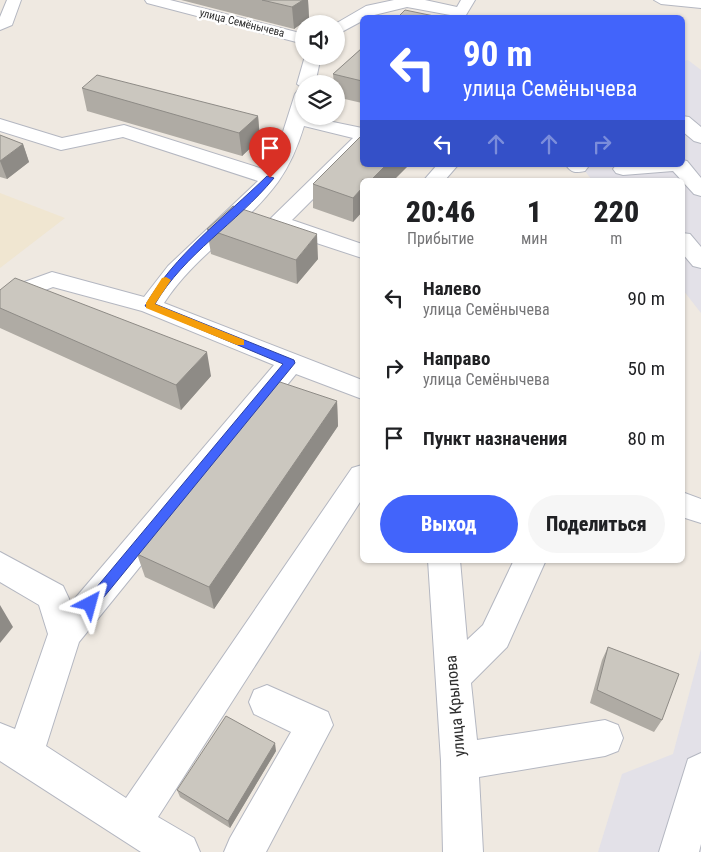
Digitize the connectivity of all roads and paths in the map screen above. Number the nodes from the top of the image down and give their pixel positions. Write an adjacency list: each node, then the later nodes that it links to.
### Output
1 (14, 0): 9 (street)
2 (152, 0): 11 (street, улица Семёнычева)
3 (661, 0): 5 (street)
4 (415, 1): 6 (street); 7 (street)
5 (701, 3)
6 (466, 10)
7 (361, 15)
8 (360, 16): 10 (street)
9 (0, 25)
10 (345, 25)
11 (295, 37)
12 (685, 124): 17 (street)
13 (0, 125): 23 (street)
14 (295, 125): 23 (street)
15 (324, 125): 16 (street)
16 (360, 134)
17 (701, 137)
18 (360, 142): 27 (street)
19 (446, 167): 24 (street)
20 (652, 167): 22 (street)
21 (682, 167): 25 (street)
22 (625, 171)
23 (270, 178): 26 (street)
24 (436, 178)
25 (701, 190)
26 (238, 212): 27 (street); 31 (street)
27 (278, 222): 29 (street)
28 (685, 242): 30 (street)
29 (360, 250)
30 (701, 260)
31 (150, 306): 32 (street); 33 (street)
32 (0, 309)
33 (290, 363): 34 (street); 41 (street)
34 (360, 389)
35 (360, 479): 48 (street)
36 (685, 505): 37 (street)
37 (701, 511)
38 (444, 563): 42 (street, улица Крылова)
39 (529, 563): 42 (street)
40 (0, 566): 41 (street)
41 (65, 634): 45 (street)
42 (452, 679): 46 (street, улица Крылова)
43 (267, 702): 50 (street)
44 (605, 738): 46 (street)
45 (13, 748): 48 (street)
46 (460, 761): 51 (street, улица Крылова)
47 (701, 772): 52 (street)
48 (131, 824): 49 (street)
49 (180, 852)
50 (244, 852)
51 (463, 852)
52 (679, 852)

